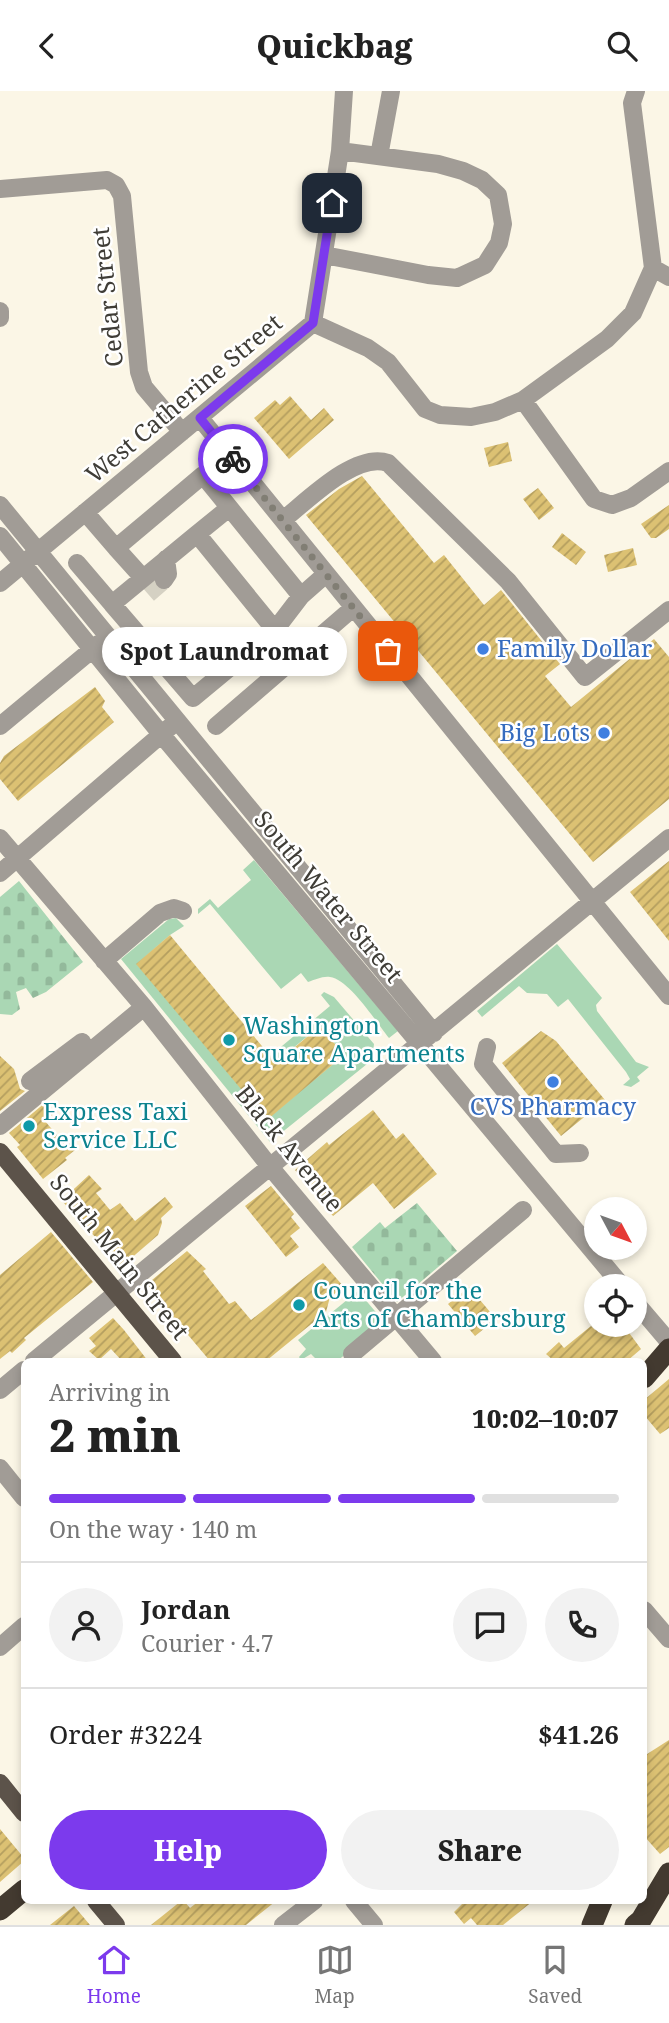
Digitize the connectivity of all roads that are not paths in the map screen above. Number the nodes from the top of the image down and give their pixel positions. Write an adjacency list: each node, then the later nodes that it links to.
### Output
1 (344, 91): 4 (street)
2 (391, 91): 5 (street)
3 (636, 91): 8 (street, West Catherine Street)
4 (341, 151): 5 (street); 7 (street)
5 (379, 156): 7 (street)
6 (0, 189): 14 (street, Cedar Street)
7 (324, 255): 11 (street)
8 (661, 272): 12 (street, West Catherine Street)
9 (0, 311): 10 (street)
10 (0, 318)
11 (313, 323): 12 (street, West Catherine Street); 13 (street, West Catherine Street)
12 (523, 400): 15 (street)
13 (200, 418): 14 (street, West Catherine Street); 19 (street)
14 (182, 432): 18 (street, West Catherine Street)
15 (669, 471)
16 (0, 505): 23 (street)
17 (229, 507): 20 (street); 22 (street); 30 (street)
18 (85, 512): 22 (street); 23 (street, West Catherine Street)
19 (282, 520): 26 (street); 33 (street)
20 (197, 534): 24 (street); 34 (street)
21 (0, 536): 23 (street, South Water Street)
22 (116, 548): 29 (street)
23 (30, 558): 28 (street, West Catherine Street); 35 (street, South Water Street); 36 (street, South Water Street)
24 (166, 559): 27 (street); 29 (street)
25 (77, 563): 31 (street)
26 (326, 574): 30 (street); 32 (street)
27 (164, 580)
28 (0, 583)
29 (140, 587): 31 (street)
30 (301, 596): 34 (street)
31 (112, 604): 34 (street)
32 (353, 608): 39 (street); 45 (street)
33 (669, 610)
34 (275, 630)
35 (107, 637): 36 (street); 37 (street, South Water Street)
36 (93, 649): 38 (street); 40 (street, South Water Street)
37 (177, 721): 40 (street); 50 (street, South Water Street)
38 (0, 726)
39 (216, 726)
40 (161, 734): 43 (street); 52 (street, South Water Street)
41 (0, 838): 43 (street, Black Avenue)
42 (669, 838): 45 (street)
43 (17, 859): 44 (street); 47 (street, Black Avenue)
44 (0, 873)
45 (593, 902): 48 (street); 50 (street)
46 (183, 911): 47 (street)
47 (104, 961): 49 (street, Black Avenue)
48 (669, 996)
49 (144, 1007): 55 (street); 58 (street, Black Avenue)
50 (435, 1033): 52 (street)
51 (82, 1042): 54 (street)
52 (419, 1045): 58 (street); 60 (street, South Water Street)
53 (488, 1047): 57 (street)
54 (30, 1081)
55 (0, 1126)
56 (0, 1151): 61 (main road, South Main Street)
57 (580, 1153)
58 (271, 1168): 61 (street); 63 (street, Black Avenue)
59 (523, 1209): 63 (street)
60 (612, 1274)
61 (117, 1294): 67 (street); 68 (main road, South Main Street)
62 (647, 1316): 64 (street)
63 (397, 1317): 66 (street); 69 (street, Black Avenue)
64 (669, 1342)
65 (669, 1349): 71 (highway)
66 (352, 1354)
67 (38, 1358)
68 (170, 1358)
69 (431, 1358)
70 (21, 1372): 72 (street)
71 (647, 1375)
72 (0, 1390)
73 (0, 1468): 74 (street)
74 (21, 1494)
75 (647, 1611): 76 (street)
76 (663, 1619): 78 (street)
77 (21, 1629): 79 (street)
78 (669, 1639)
79 (0, 1647)
80 (0, 1783): 81 (main road)
81 (21, 1809)
82 (669, 1873): 83 (highway); 90 (highway)
83 (647, 1879)
84 (21, 1892): 89 (highway)
85 (98, 1904): 91 (main road)
86 (310, 1904): 92 (street)
87 (356, 1904): 93 (street)
88 (598, 1908): 94 (main road)
89 (0, 1910)
90 (644, 1915)
91 (116, 1925)
92 (284, 1925)
93 (374, 1925)
94 (610, 1925)

